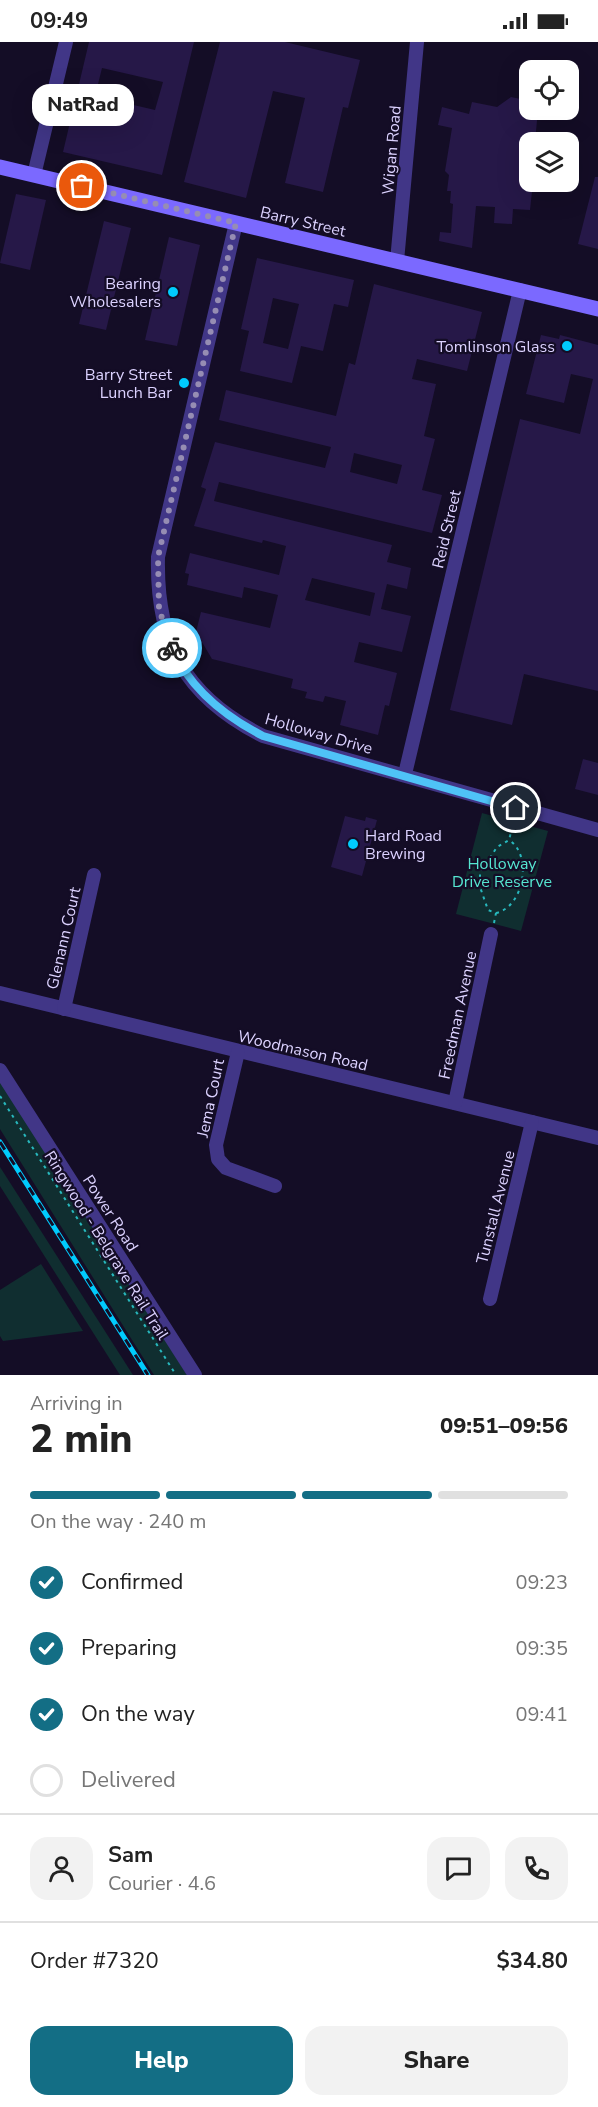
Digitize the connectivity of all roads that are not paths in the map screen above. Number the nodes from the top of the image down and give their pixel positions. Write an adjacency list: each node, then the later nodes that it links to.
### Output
1 (66, 42): 4 (street)
2 (417, 42): 6 (street, Wigan Road)
3 (0, 166): 4 (main road, Barry Street)
4 (33, 175): 5 (main road, Barry Street)
5 (236, 223): 6 (main road, Barry Street); 9 (street, Holloway Drive)
6 (398, 261): 7 (main road, Barry Street)
7 (520, 291): 8 (main road, Barry Street); 9 (street, Reid Street)
8 (598, 309)
9 (405, 774): 10 (street, Holloway Drive)
10 (598, 830)
11 (94, 875): 14 (street, Glenann Court)
12 (491, 934): 17 (street, Freedman Avenue)
13 (0, 993): 14 (street, Woodmason Road)
14 (64, 1009): 15 (street, Woodmason Road)
15 (238, 1052): 17 (street, Woodmason Road); 20 (street, Jema Court)
16 (0, 1070): 22 (street, Power Road)
17 (455, 1103): 18 (street, Woodmason Road)
18 (532, 1122): 19 (street, Woodmason Road); 21 (street, Tunstall Avenue)
19 (598, 1137)
20 (274, 1186)
21 (490, 1299)
22 (195, 1375)

